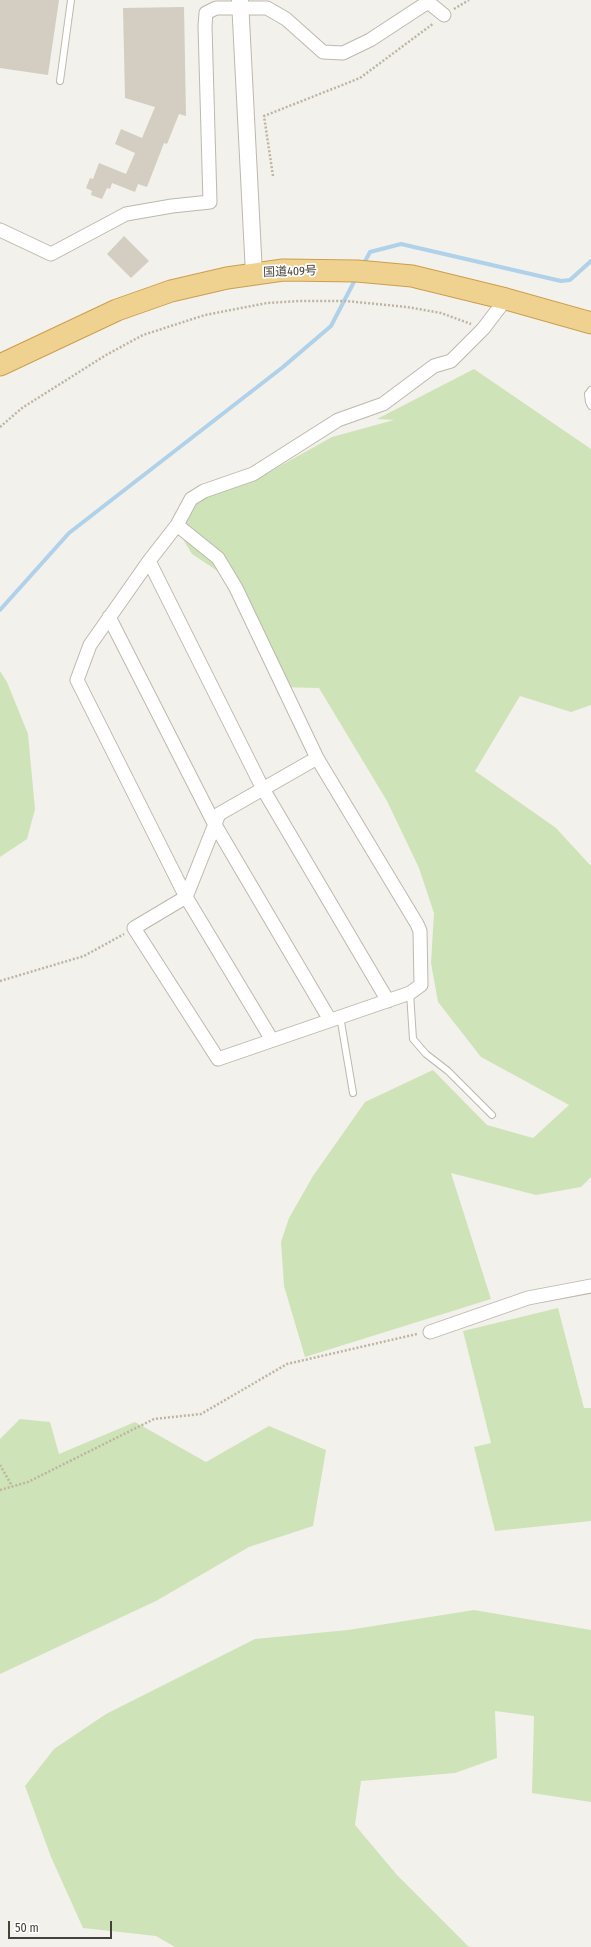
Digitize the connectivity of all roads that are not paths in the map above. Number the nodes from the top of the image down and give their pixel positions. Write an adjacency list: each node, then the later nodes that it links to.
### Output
1 (71, 0): 4 (lane)
2 (240, 4): 3 (street); 5 (street); 6 (street)
3 (444, 15)
4 (60, 81)
5 (0, 230)
6 (254, 274): 7 (highway, 国道409号); 9 (highway, 国道409号)
7 (506, 299): 8 (highway, 国道409号); 12 (street)
8 (591, 323)
9 (0, 365)
10 (591, 390): 11 (lane)
11 (591, 406)
12 (177, 525): 13 (street); 15 (street)
13 (149, 561): 14 (street); 16 (street)
14 (109, 617): 17 (street); 18 (street)
15 (317, 758): 16 (street); 19 (street)
16 (263, 789): 17 (street); 20 (street)
17 (214, 824): 18 (street); 21 (street)
18 (186, 897): 22 (street); 22 (street)
19 (410, 993): 20 (street); 24 (lane)
20 (388, 1001): 21 (street)
21 (335, 1018): 22 (street); 23 (lane)
22 (272, 1040)
23 (353, 1093)
24 (492, 1115)
25 (591, 1286): 26 (street)
26 (430, 1332)

